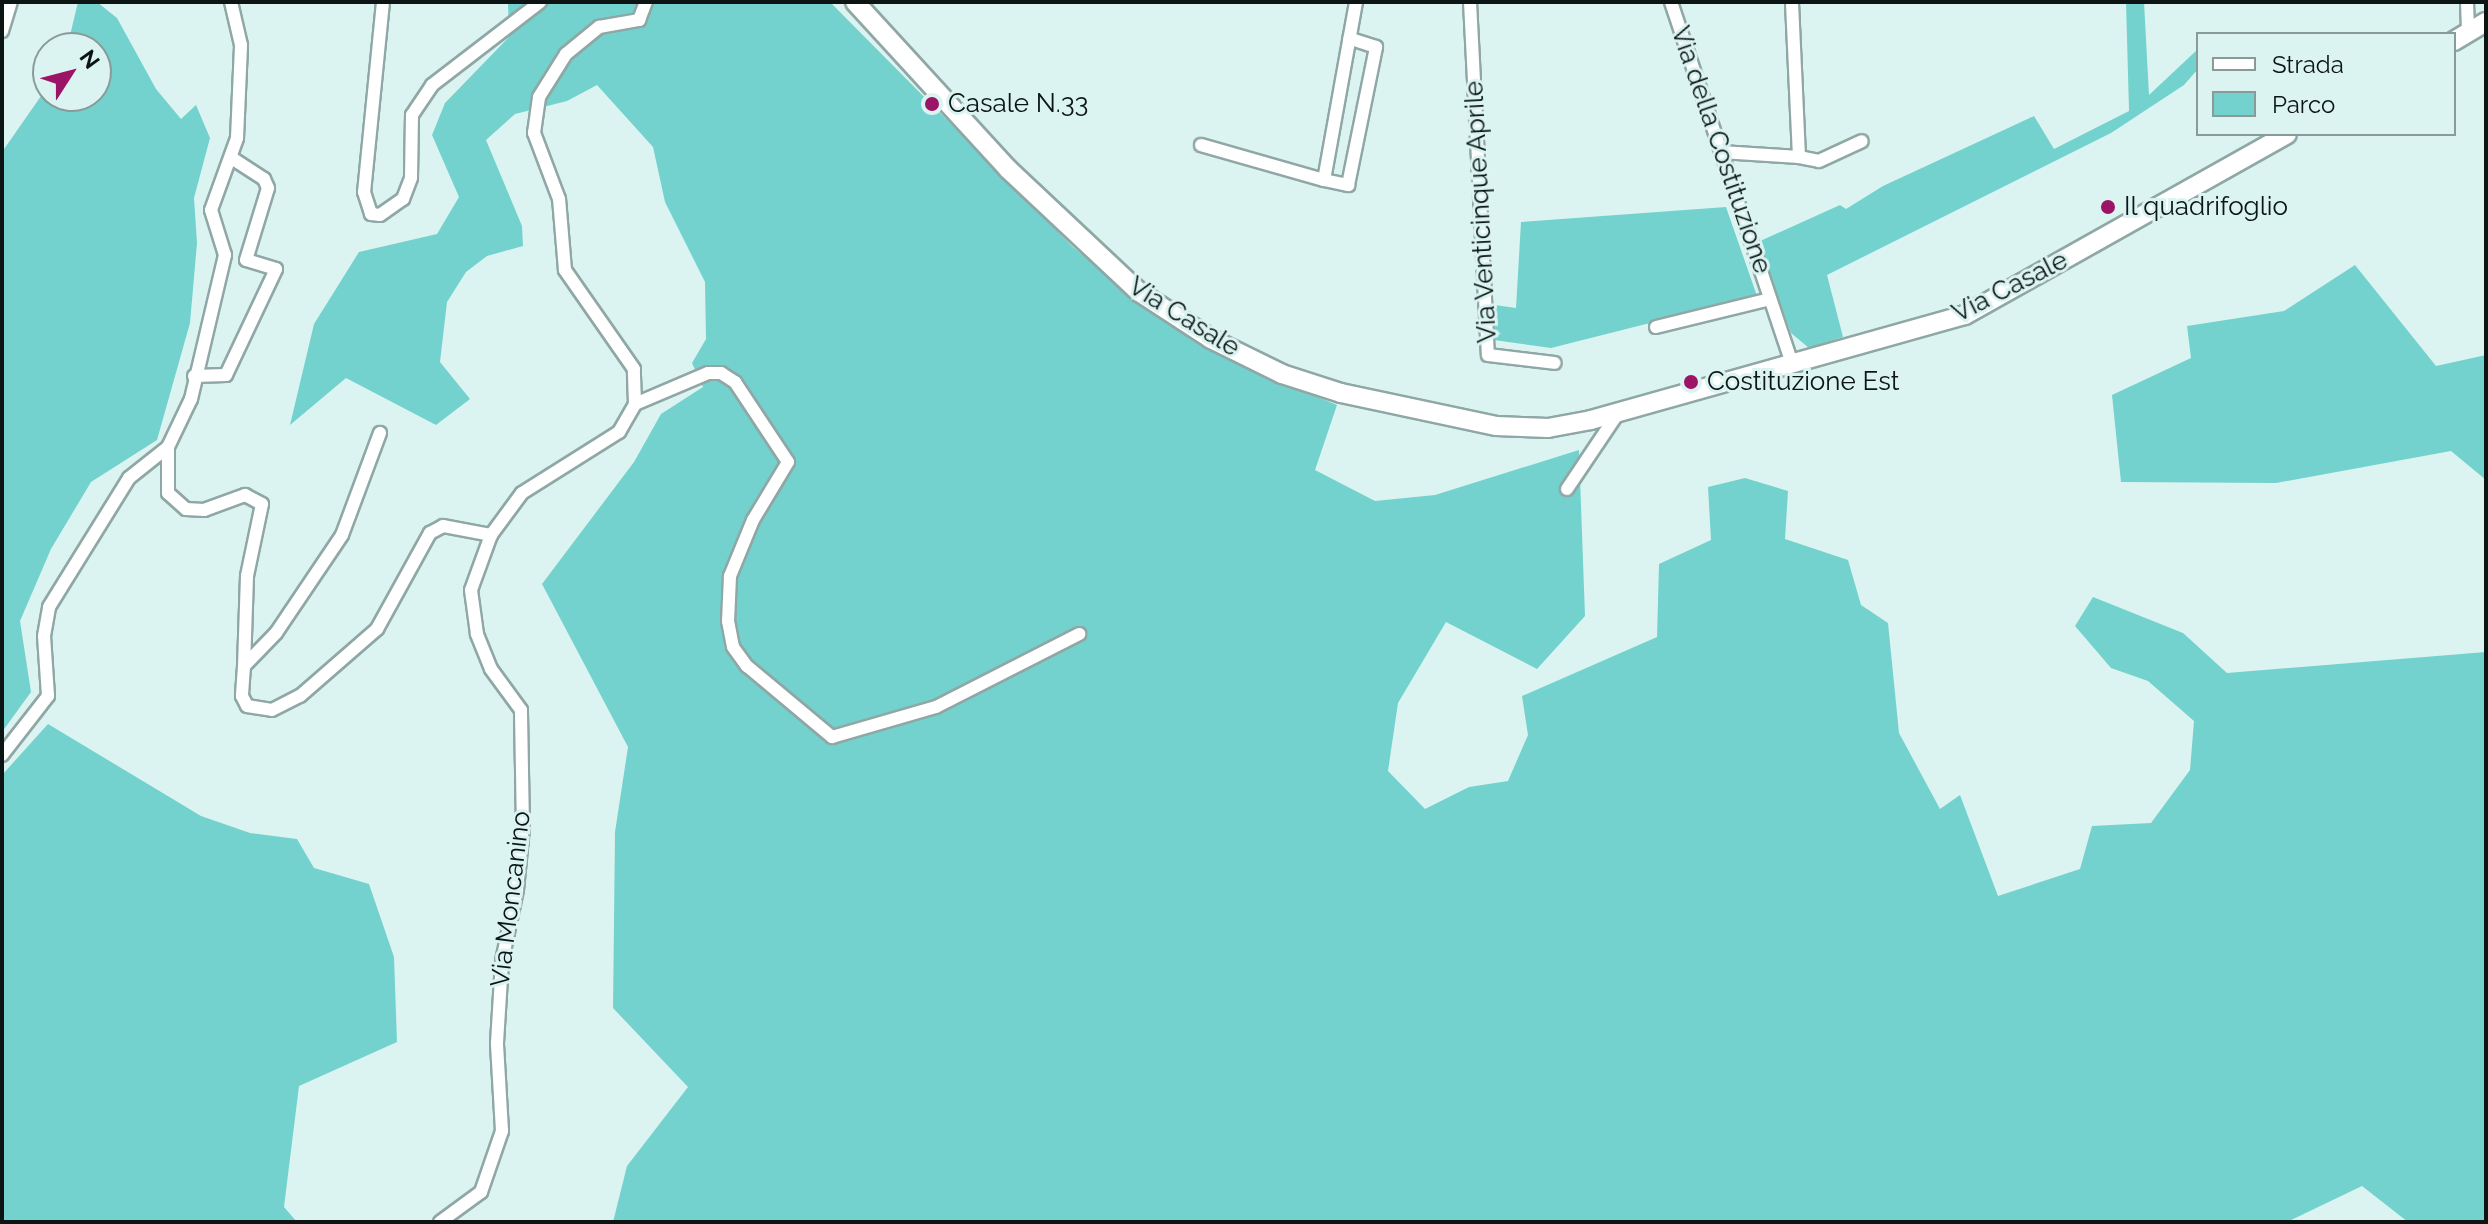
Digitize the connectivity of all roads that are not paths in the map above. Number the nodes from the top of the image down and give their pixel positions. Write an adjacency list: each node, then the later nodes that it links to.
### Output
1 (11, 2): 13 (street)
2 (231, 2): 23 (street)
3 (383, 2): 4 (street)
4 (540, 2)
5 (646, 2): 30 (street)
6 (855, 2): 31 (main road, Via Casale)
7 (1356, 2): 15 (street)
8 (1470, 2): 27 (street, Via Venticinque Aprile)
9 (1671, 2): 21 (street, Via della Costituzione)
10 (1792, 2): 22 (street)
11 (2467, 2): 14 (street)
12 (2486, 22): 14 (main road)
13 (2, 31)
14 (2461, 37)
15 (1349, 38): 16 (street); 17 (street)
16 (1337, 109): 17 (street); 24 (street)
17 (1363, 115): 24 (street)
18 (2283, 136): 28 (main road, Via Casale)
19 (1862, 141): 22 (street)
20 (1201, 145): 24 (street)
21 (1721, 152): 22 (street); 25 (street, Via della Costituzione)
22 (1799, 157)
23 (233, 159): 29 (street); 29 (street)
24 (1324, 180)
25 (1770, 299): 26 (street, Via della Costituzione); 28 (street, Via della Costituzione)
26 (1656, 327)
27 (1555, 363)
28 (1792, 364): 31 (main road, Via Casale)
29 (194, 376): 33 (street)
30 (635, 404): 35 (street, Via Moncanino); 36 (street)
31 (1618, 413): 34 (street)
32 (380, 433): 37 (street)
33 (168, 447): 37 (street); 38 (street)
34 (1567, 489)
35 (491, 535): 37 (street); 39 (street, Via Moncanino)
36 (1079, 634)
37 (244, 666)
38 (2, 755)
39 (440, 1222)

